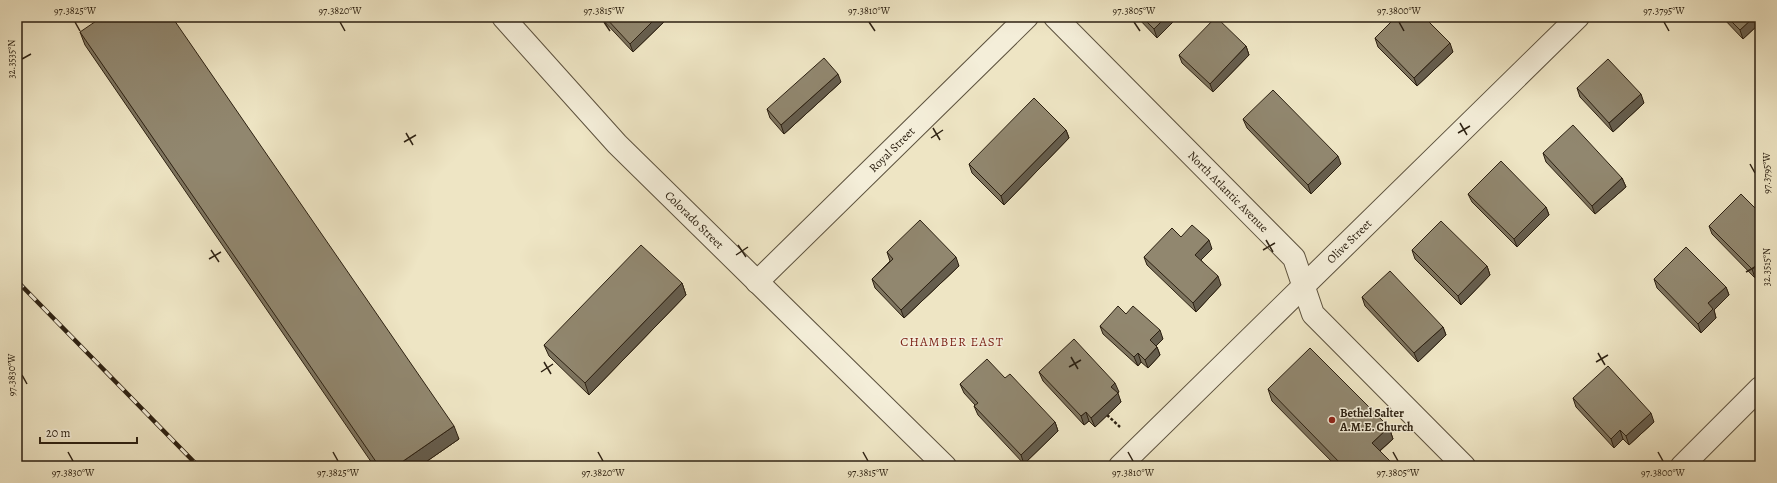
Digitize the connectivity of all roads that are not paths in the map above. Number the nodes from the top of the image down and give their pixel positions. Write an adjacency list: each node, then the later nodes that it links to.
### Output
1 (503, 17): 5 (street, Colorado Street)
2 (1027, 17): 5 (street, Royal Street)
3 (1055, 17): 6 (street, North Atlantic Avenue)
4 (1578, 17): 6 (street, Olive Street)
5 (757, 282): 8 (street, Colorado Street)
6 (1304, 285): 9 (street, Olive Street); 10 (street, North Atlantic Avenue)
7 (1760, 388): 11 (street)
8 (945, 466)
9 (1120, 466)
10 (1464, 466)
11 (1682, 466)

